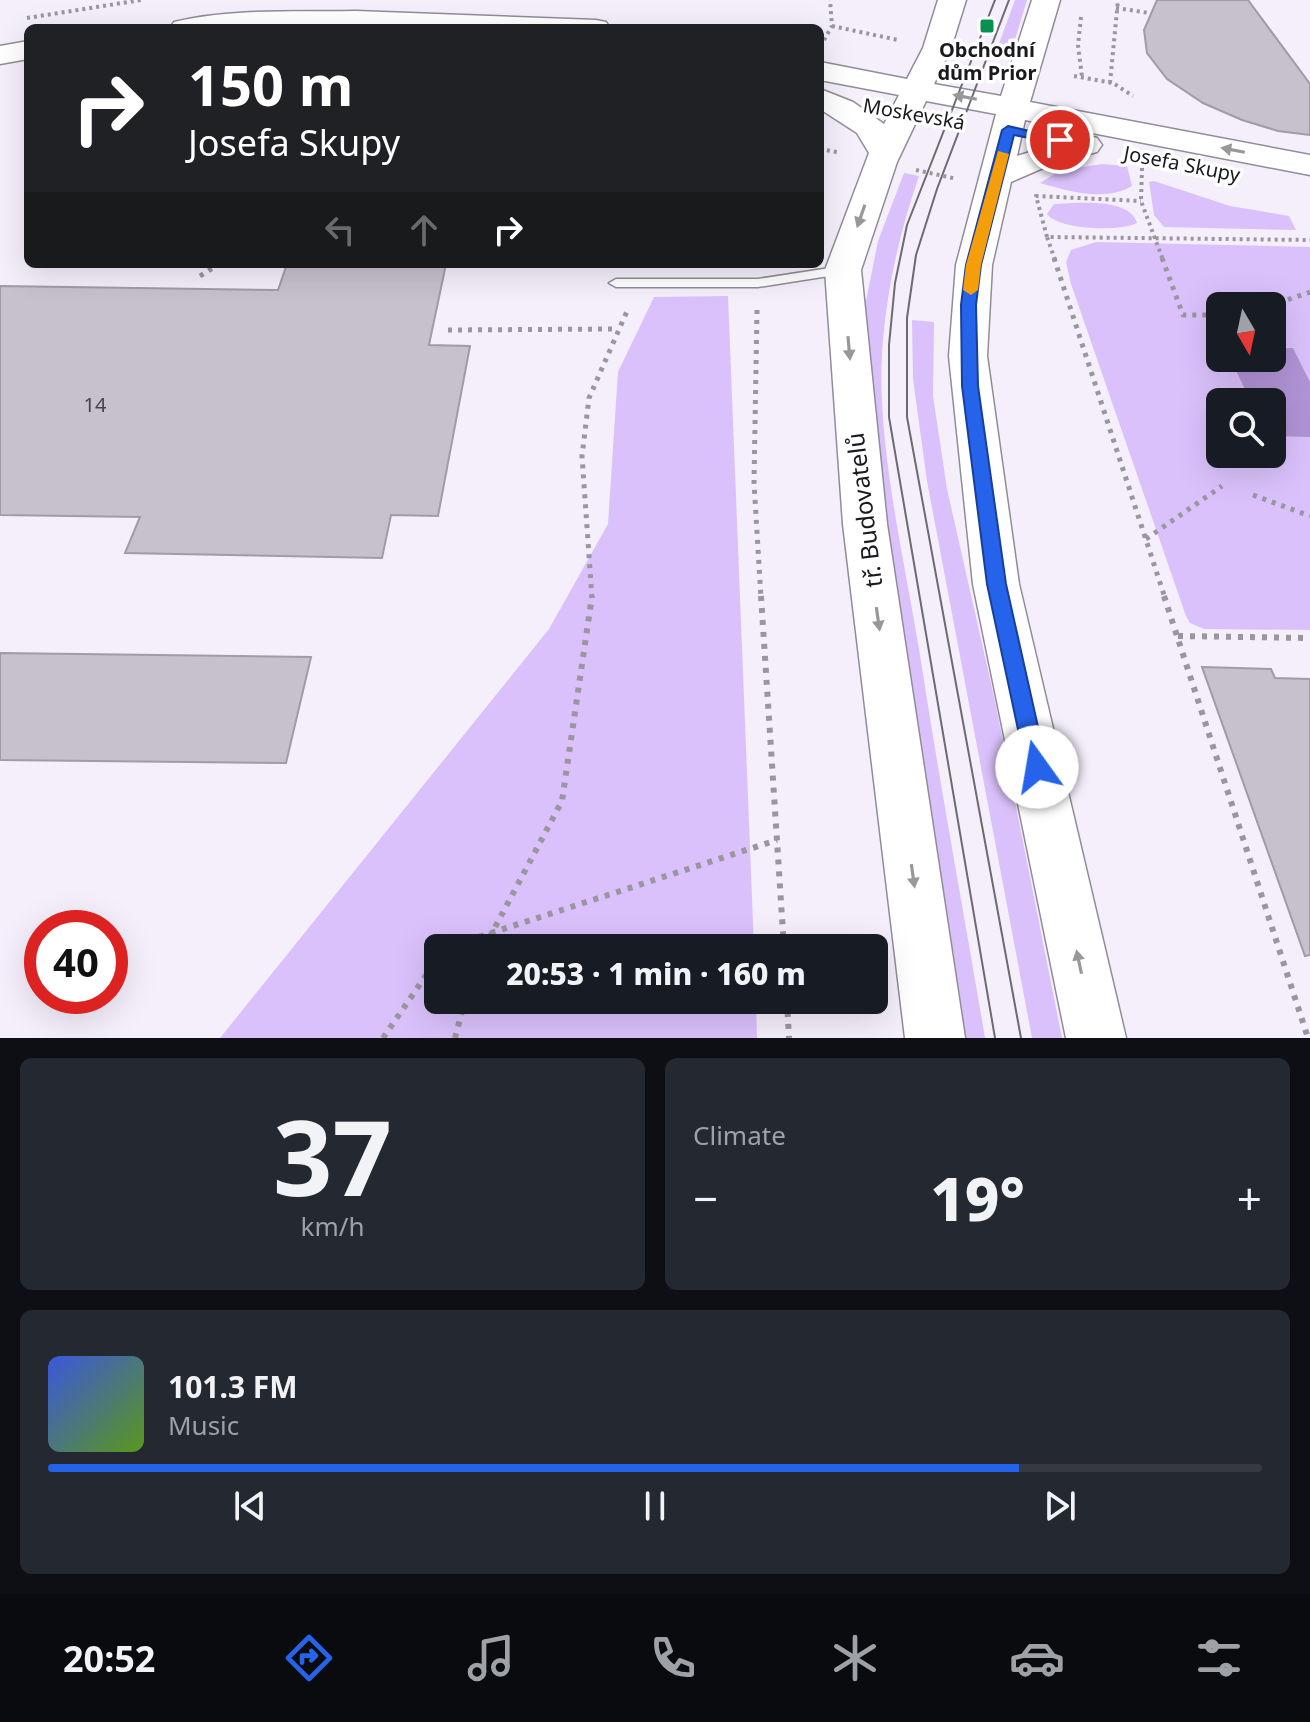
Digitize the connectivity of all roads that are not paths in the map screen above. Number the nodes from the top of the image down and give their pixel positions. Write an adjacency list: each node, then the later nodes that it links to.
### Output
1 (952, 0): 6 (street, tř. Budovatelů)
2 (1046, 0): 8 (street)
3 (276, 24): 4 (street)
4 (464, 24)
5 (24, 51): 7 (street)
6 (950, 52): 9 (street); 10 (street, tř. Budovatelů)
7 (0, 55)
8 (1011, 66): 11 (street); 12 (street)
9 (828, 86): 10 (street, Moskevská); 13 (street)
10 (911, 100): 12 (street, Moskevská); 13 (street, tř. Budovatelů)
11 (1095, 135): 12 (street, Josefa Skupy); 12 (street); 14 (street, Josefa Skupy, one-way to 11); 15 (street, Josefa Skupy)
12 (996, 148): 19 (street, one-way to 12)
13 (896, 161): 16 (street, tř. Budovatelů, one-way to 16)
14 (1310, 165)
15 (1310, 184)
16 (843, 270): 17 (lane); 18 (street, tř. Budovatelů, one-way to 18)
17 (616, 283)
18 (935, 1038)
19 (1096, 1038)

